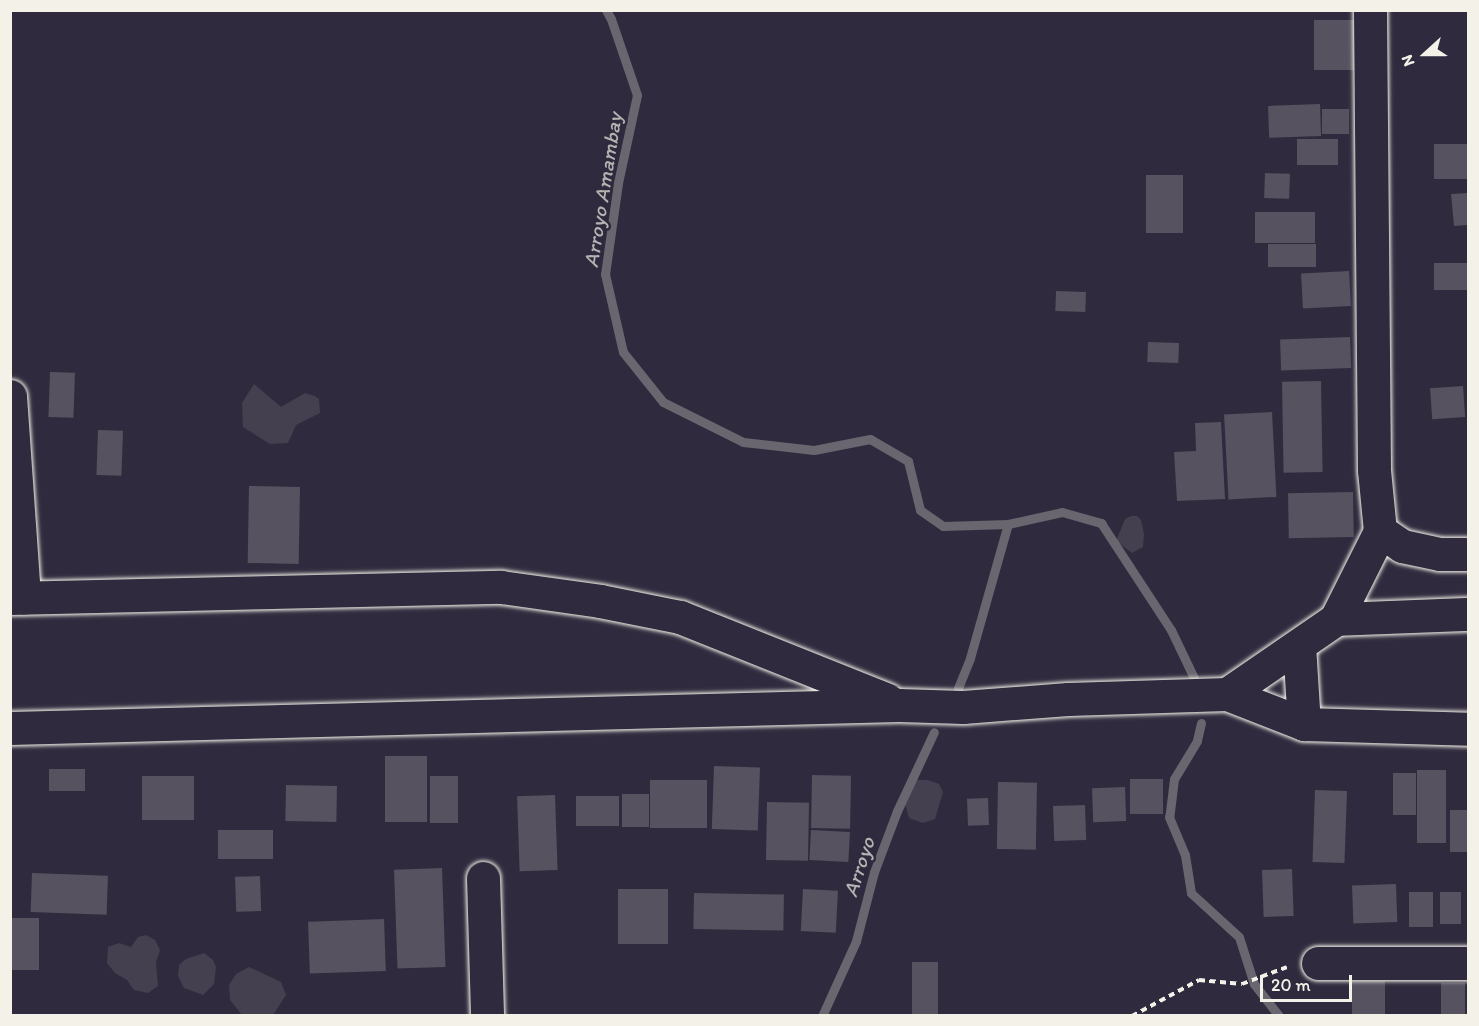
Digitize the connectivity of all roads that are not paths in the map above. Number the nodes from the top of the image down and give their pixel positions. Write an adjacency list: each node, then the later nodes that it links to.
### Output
1 (1370, 10): 3 (street)
2 (10, 396): 5 (street)
3 (1380, 531): 4 (street); 7 (street)
4 (1468, 554)
5 (17, 598): 10 (street)
6 (1468, 614): 7 (street)
7 (1336, 619): 8 (street)
8 (1299, 645): 9 (street); 11 (street)
9 (1227, 694): 10 (street); 11 (street)
10 (898, 705): 12 (street)
11 (1304, 724): 13 (street)
12 (10, 728)
13 (1468, 729)
14 (483, 878): 17 (street)
15 (1318, 963): 16 (street)
16 (1468, 963)
17 (487, 1016)

